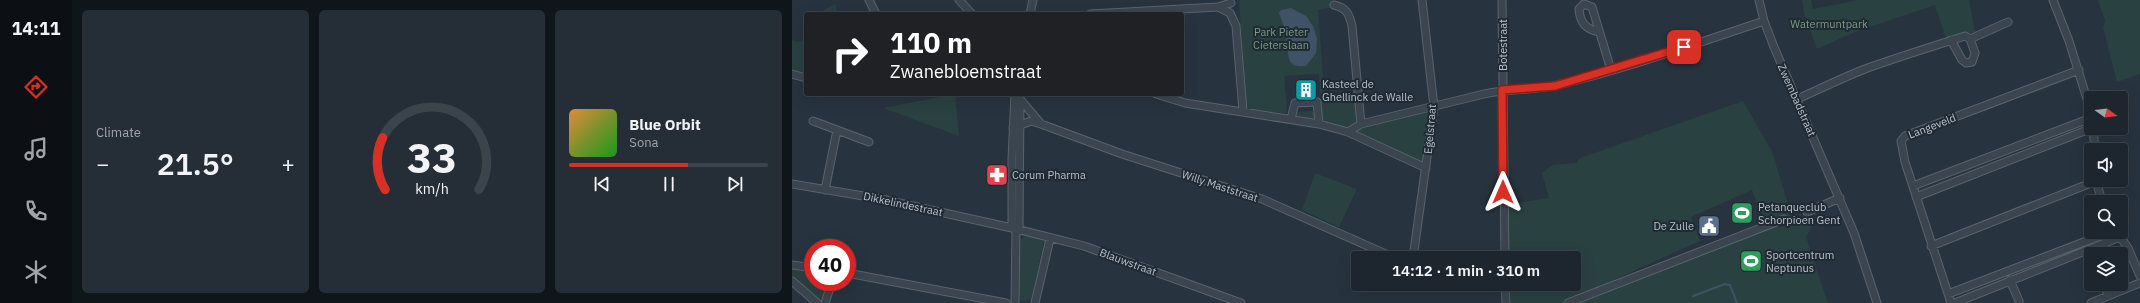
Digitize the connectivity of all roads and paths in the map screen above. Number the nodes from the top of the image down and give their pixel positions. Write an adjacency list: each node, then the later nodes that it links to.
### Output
1 (868, 0): 11 (street)
2 (960, 0): 12 (street)
3 (1033, 0): 13 (street)
4 (1422, 0): 29 (street, Egelstraat)
5 (1502, 0): 24 (street, Botestraat)
6 (1759, 0): 15 (street, Zwembadstraat)
7 (2053, 0): 21 (street)
8 (1231, 3): 10 (street)
9 (1334, 5): 36 (street)
10 (1218, 7): 14 (street); 30 (street)
11 (875, 12)
12 (970, 12)
13 (1030, 12)
14 (1127, 12)
15 (1764, 21): 20 (street); 28 (street, Zwembadstraat)
16 (2008, 22): 18 (street)
17 (1599, 32): 20 (street)
18 (1970, 39): 19 (street); 19 (street)
19 (1951, 40): 28 (street)
20 (1612, 70): 24 (street)
21 (2079, 70): 25 (street); 45 (street, Langeveld)
22 (792, 74): 23 (street)
23 (804, 77)
24 (1502, 90): 29 (street); 59 (street, Botestraat)
25 (2085, 91)
26 (1017, 96): 34 (street, Willy Maststraat); 37 (street)
27 (1162, 96): 30 (street)
28 (1797, 99): 48 (street, Zwembadstraat)
29 (1434, 107): 36 (street); 42 (street, Egelstraat)
30 (1243, 111): 31 (street)
31 (1291, 119): 35 (street); 35 (street)
32 (813, 121): 38 (street)
33 (2084, 121): 45 (street)
34 (1041, 124): 37 (street, Willy Maststraat); 57 (street, Willy Maststraat)
35 (1319, 124): 40 (street)
36 (1361, 124): 40 (street)
37 (1016, 126): 51 (street)
38 (837, 130): 41 (street); 46 (street)
39 (2084, 131): 47 (street)
40 (1348, 132): 42 (street)
41 (869, 142)
42 (1426, 168): 58 (street, Egelstraat)
43 (792, 184): 46 (street, Dikkelindestraat)
44 (2084, 185): 56 (street)
45 (1913, 186): 47 (street, Langeveld)
46 (825, 190): 51 (street, Dikkelindestraat)
47 (1916, 197): 56 (street, Langeveld)
48 (1840, 198): 49 (street); 81 (street, Zwembadstraat)
49 (1807, 212)
50 (1784, 219): 80 (street)
51 (1016, 228): 52 (street, Blauwstraat); 76 (street)
52 (1050, 239): 77 (street); 78 (street, Blauwstraat)
53 (2092, 239): 70 (street)
54 (2107, 239): 64 (street)
55 (2122, 239): 63 (street)
56 (1931, 246): 70 (street, Langeveld)
57 (1379, 251)
58 (1415, 251)
59 (1504, 251)
60 (792, 265): 61 (street)
61 (804, 267)
62 (856, 275): 75 (street)
63 (2140, 276)
64 (2010, 280): 72 (street); 83 (street)
65 (792, 281): 73 (street)
66 (2140, 283): 71 (street)
67 (829, 291): 74 (street)
68 (1505, 291): 79 (street)
69 (2106, 291): 71 (street)
70 (1948, 294): 82 (street, Langeveld)
71 (2108, 296): 84 (street)
72 (2019, 301)
73 (817, 303)
74 (825, 303)
75 (1006, 303)
76 (1015, 303)
77 (1035, 303)
78 (1241, 303)
79 (1506, 303)
80 (1568, 303)
81 (1877, 303)
82 (1951, 303)
83 (1955, 303)
84 (2091, 303)

